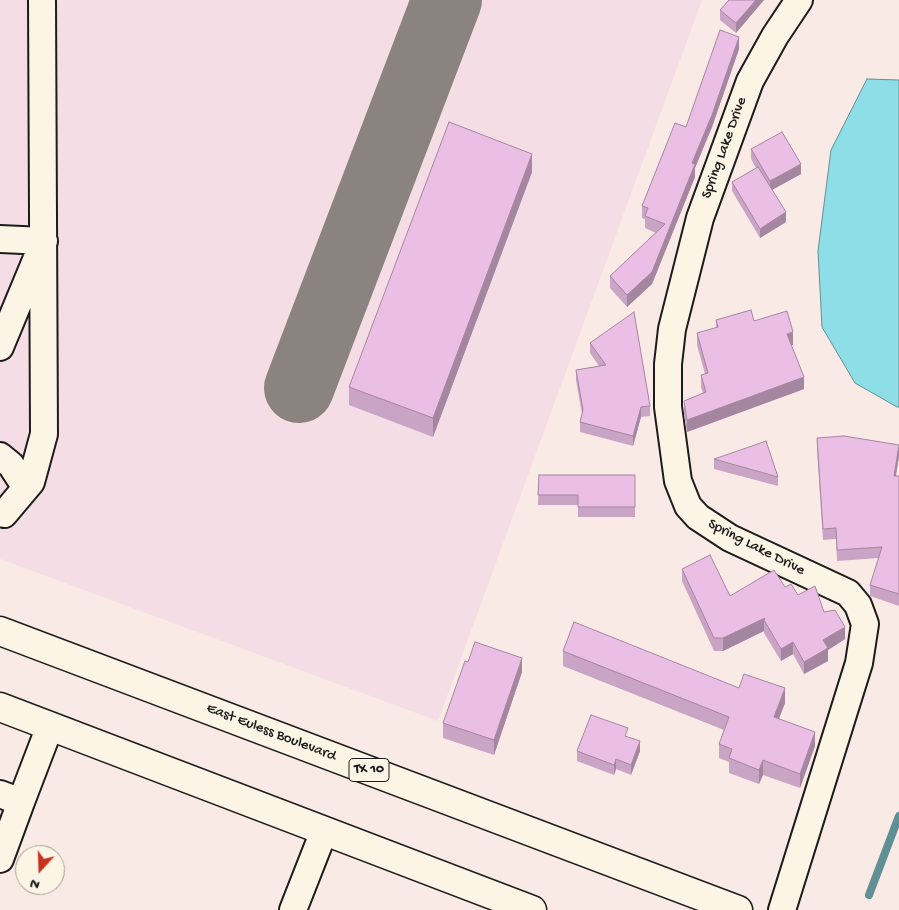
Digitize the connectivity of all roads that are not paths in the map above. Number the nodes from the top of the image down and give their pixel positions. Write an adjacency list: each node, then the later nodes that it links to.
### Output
1 (42, 0): 4 (street)
2 (800, 0): 18 (street, Spring Lake Drive)
3 (0, 239): 4 (street)
4 (44, 241): 5 (street); 7 (street)
5 (0, 347)
6 (0, 456): 7 (street)
7 (26, 488): 8 (street)
8 (0, 513)
9 (0, 631): 17 (main road, East Euless Boulevard / TX 10)
10 (0, 707): 11 (main road)
11 (50, 726): 12 (street); 13 (main road)
12 (11, 798): 14 (street)
13 (324, 830): 15 (street); 16 (main road)
14 (0, 859)
15 (293, 910)
16 (532, 910)
17 (738, 910)
18 (782, 910)

